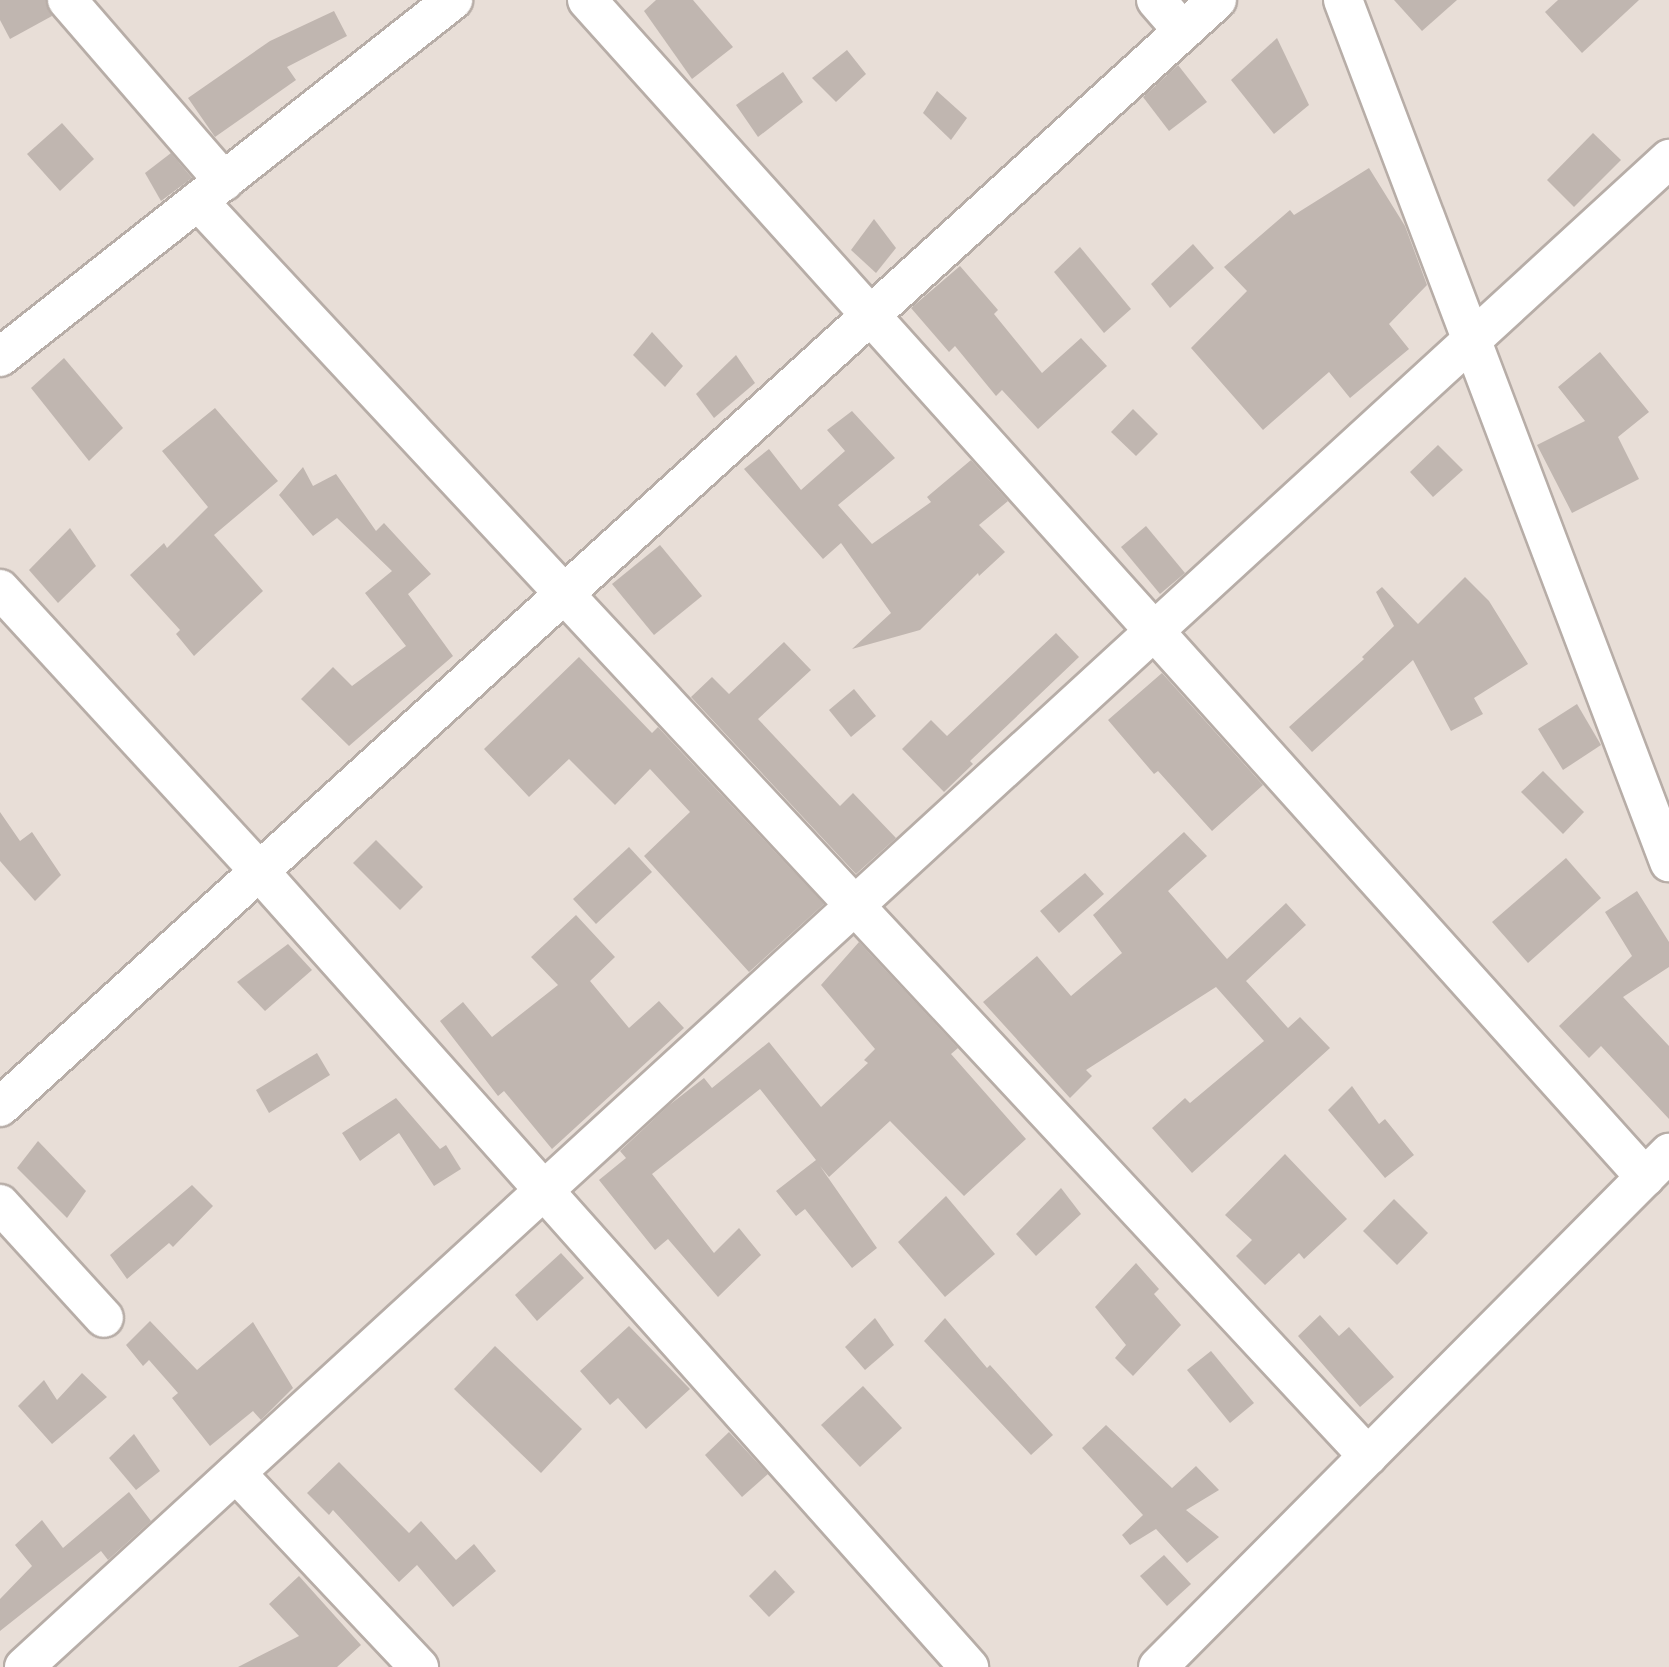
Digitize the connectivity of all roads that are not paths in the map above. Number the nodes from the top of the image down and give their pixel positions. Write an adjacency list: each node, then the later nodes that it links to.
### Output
1 (67, 0): 9 (street)
2 (453, 0): 9 (street)
3 (587, 0): 10 (street)
4 (1156, 0): 7 (street)
5 (1217, 0): 7 (street)
6 (1343, 0): 11 (street)
7 (1183, 31): 10 (street)
8 (1669, 159): 11 (street)
9 (211, 191): 12 (street); 14 (street)
10 (870, 315): 14 (street); 15 (street)
11 (1470, 341): 15 (street); 16 (street)
12 (0, 357)
13 (0, 589): 17 (street)
14 (564, 594): 17 (street); 18 (street)
15 (1154, 631): 18 (street); 20 (street)
16 (1669, 862)
17 (259, 871): 19 (street); 21 (street)
18 (855, 905): 21 (street); 24 (street)
19 (0, 1107)
20 (1657, 1165): 24 (street)
21 (544, 1191): 25 (street); 28 (street)
22 (0, 1204): 23 (street)
23 (104, 1318)
24 (1368, 1456): 29 (street)
25 (236, 1473): 26 (street); 27 (street)
26 (24, 1667)
27 (419, 1667)
28 (969, 1667)
29 (1158, 1667)

